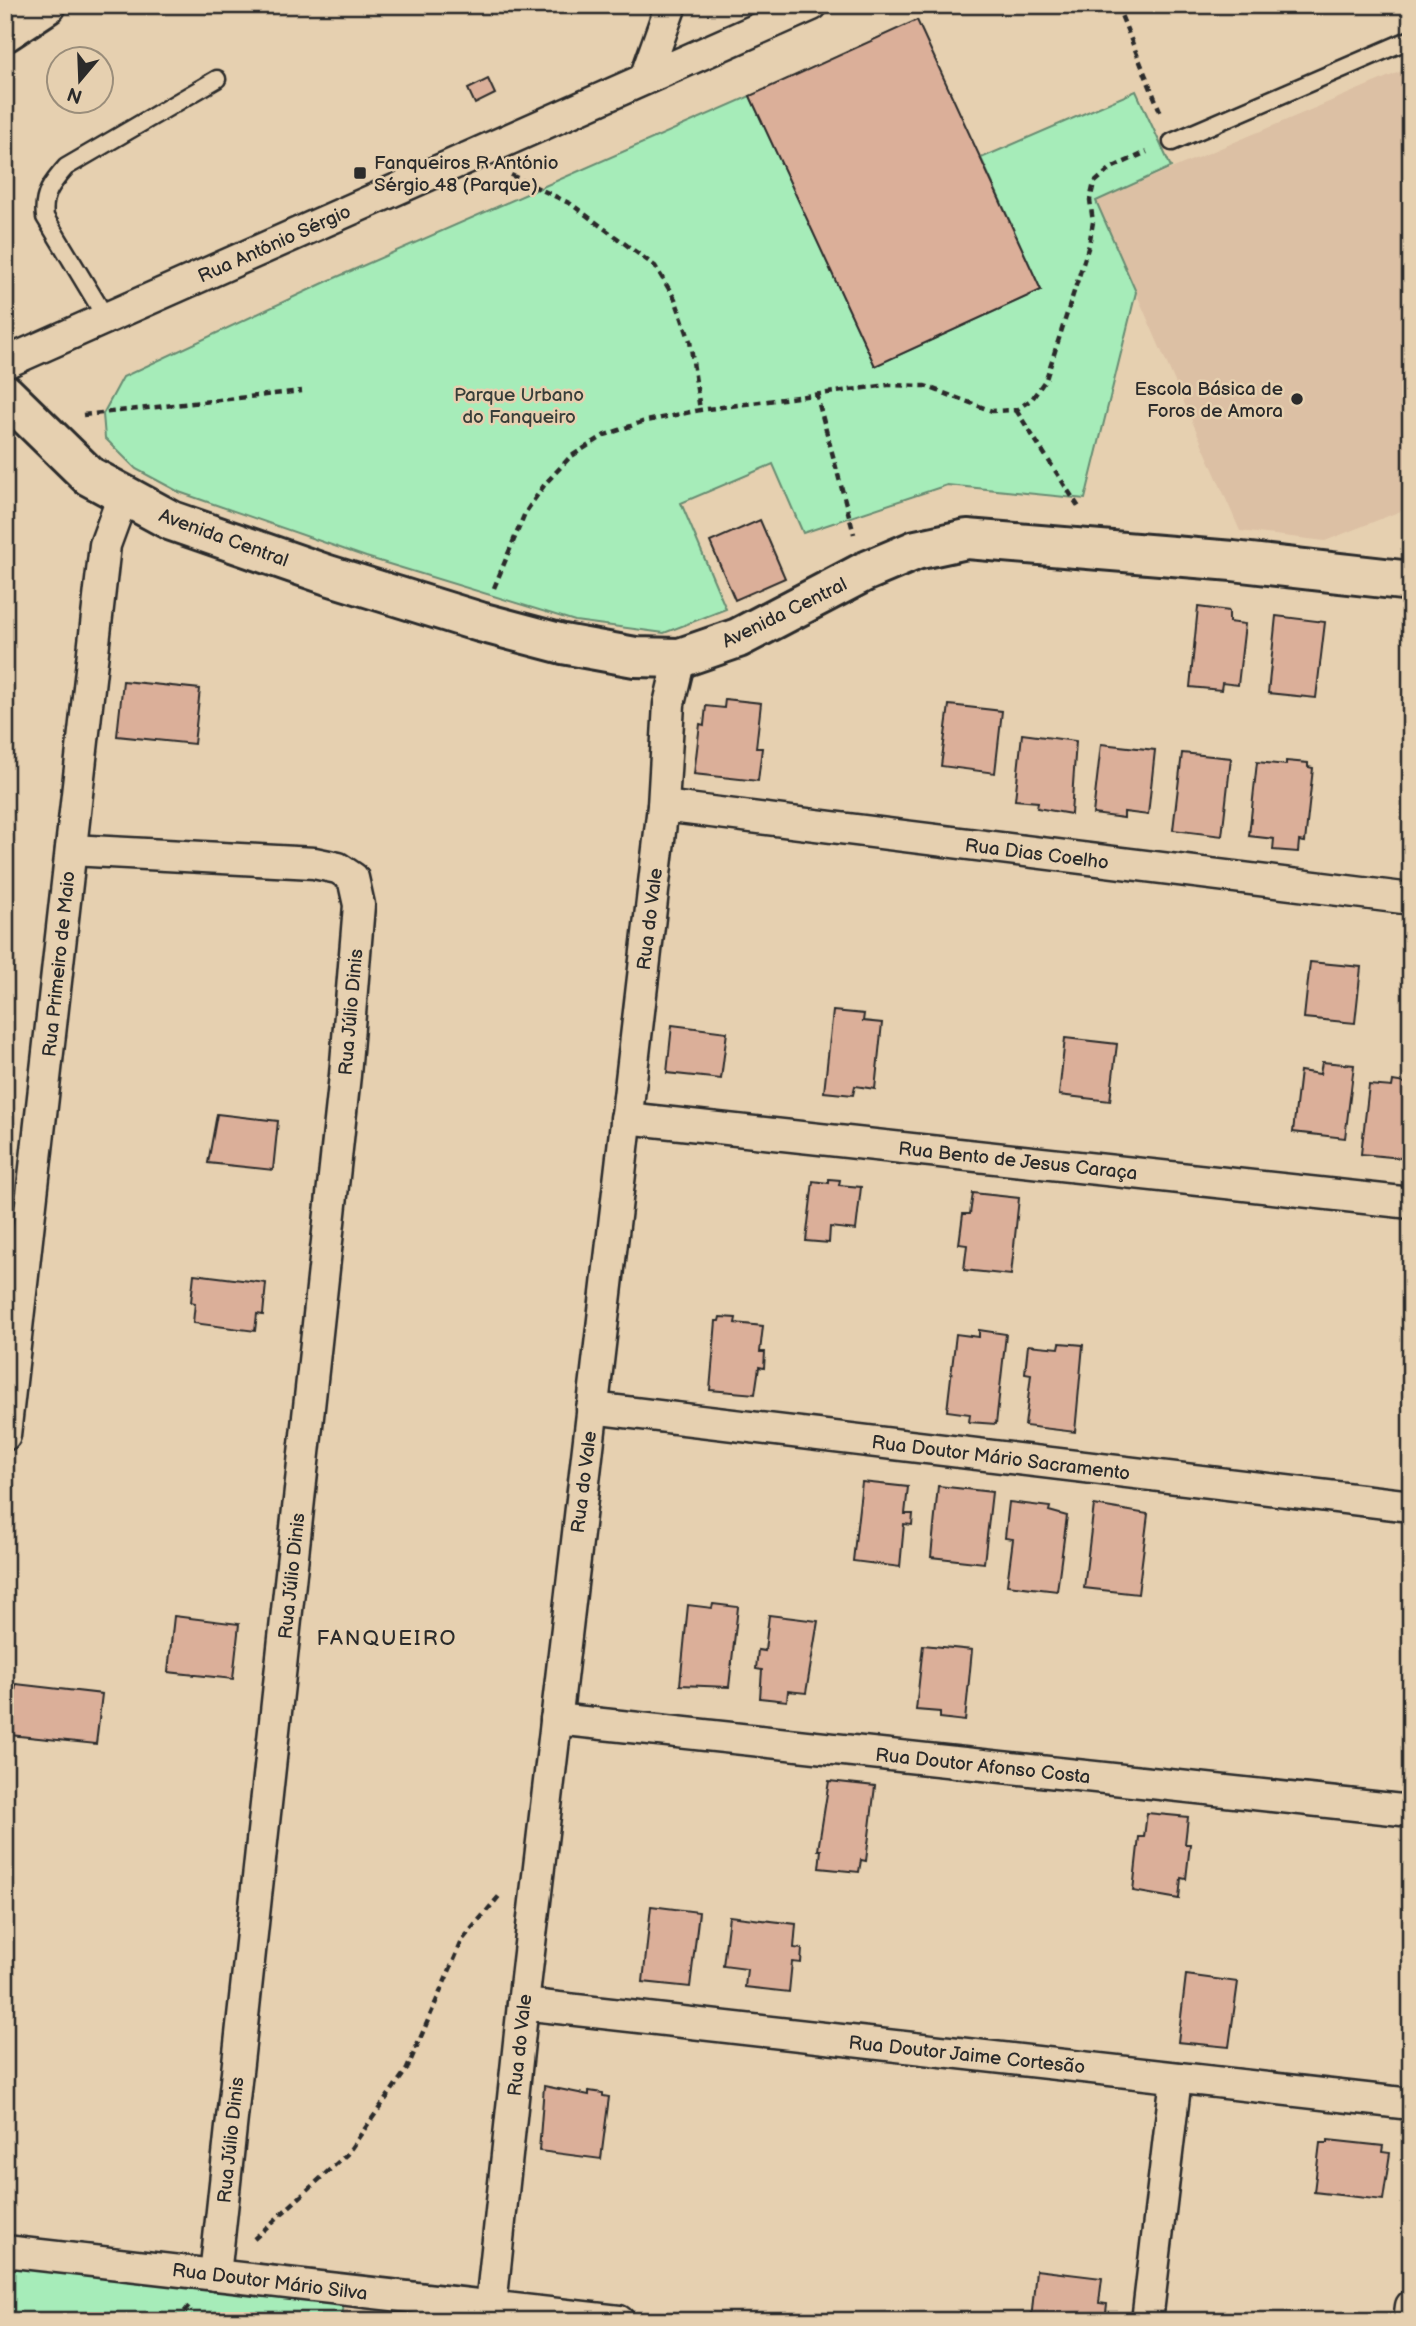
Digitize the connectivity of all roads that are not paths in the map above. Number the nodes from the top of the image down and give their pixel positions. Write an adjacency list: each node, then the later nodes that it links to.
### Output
1 (46, 5): 4 (street)
2 (671, 5): 6 (street)
3 (812, 5): 6 (street, Rua António Sérgio)
4 (5, 32)
5 (1411, 39): 8 (lane)
6 (645, 78): 9 (street, Rua António Sérgio)
7 (217, 79): 9 (lane)
8 (1172, 142)
9 (106, 318): 10 (street, Rua António Sérgio)
10 (5, 363)
11 (5, 394): 12 (street, Avenida Central)
12 (122, 496): 14 (street, Avenida Central); 16 (street, Rua Primeiro de Maio)
13 (1411, 581): 14 (street, Avenida Central)
14 (680, 659): 15 (street, Rua do Vale)
15 (663, 806): 17 (street, Rua Dias Coelho); 18 (street, Rua do Vale)
16 (71, 850): 21 (street, Rua Primeiro de Maio); 29 (street, Rua Júlio Dinis)
17 (1411, 899)
18 (626, 1118): 19 (street, Rua Bento de Jesus Caraça); 20 (street, Rua do Vale)
19 (1411, 1203)
20 (592, 1408): 22 (street, Rua Doutor Mário Sacramento); 23 (street, Rua do Vale)
21 (5, 1435)
22 (1411, 1506)
23 (556, 1719): 24 (street, Rua Doutor Afonso Costa); 25 (street, Rua do Vale)
24 (1411, 1811)
25 (523, 2004): 26 (street, Rua Doutor Jaime Cortesão); 30 (street, Rua do Vale)
26 (1176, 2078): 27 (street, Rua Doutor Jaime Cortesão); 33 (street)
27 (1411, 2104)
28 (5, 2251): 29 (street, Rua Doutor Mário Silva)
29 (215, 2274): 30 (street, Rua Doutor Mário Silva)
30 (491, 2306): 32 (street, Rua Doutor Mário Silva)
31 (1411, 2306): 34 (street)
32 (619, 2321)
33 (1147, 2321)
34 (1409, 2321)

